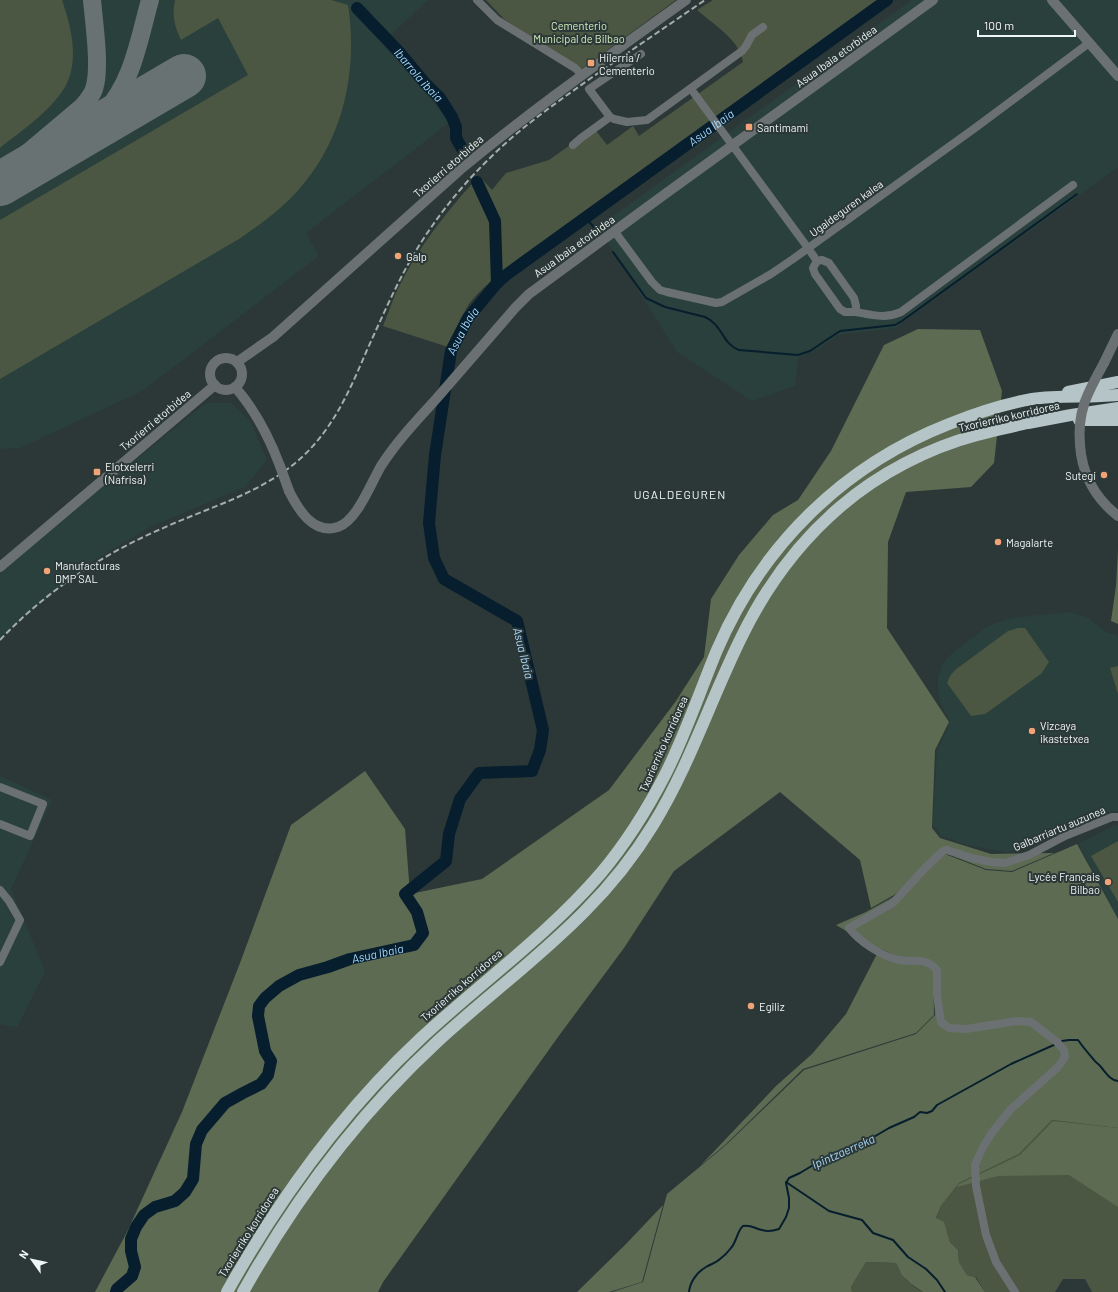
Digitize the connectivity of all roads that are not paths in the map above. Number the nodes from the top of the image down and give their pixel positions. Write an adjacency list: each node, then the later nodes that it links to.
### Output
1 (477, 0): 9 (street)
2 (686, 0): 9 (street, Txorierri etorbidea)
3 (932, 0): 13 (street, Asua Ibaia etorbidea)
4 (1052, 0): 6 (street)
5 (763, 27): 10 (street)
6 (1089, 43): 8 (street); 16 (street, Ugaldeguren kalea)
7 (641, 54): 11 (street)
8 (1116, 73)
9 (582, 75): 20 (street, Txorierri etorbidea)
10 (691, 89): 11 (street); 13 (street)
11 (610, 117): 12 (street)
12 (573, 145)
13 (733, 146): 15 (street, Asua Ibaia etorbidea); 16 (street)
14 (1073, 185): 18 (street)
15 (614, 232): 16 (street, Ugaldeguren kalea); 23 (street, Asua Ibaia etorbidea, bridge)
16 (808, 248): 17 (street)
17 (817, 261): 18 (street); 18 (street)
18 (856, 312)
19 (1118, 334): 31 (street, bridge)
20 (236, 362): 22 (street); 23 (street)
21 (1118, 382): 27 (highway)
22 (215, 385): 23 (street); 32 (street, Txorierri etorbidea)
23 (235, 387)
24 (1118, 390): 26 (highway)
25 (1118, 395): 26 (highway, Txorierriko korridorea)
26 (1066, 398): 27 (highway, Txorierriko korridorea)
27 (1034, 399): 38 (highway, Txorierriko korridorea)
28 (1118, 408): 29 (highway, Txorierriko korridorea)
29 (1047, 419): 30 (highway); 39 (highway, Txorierriko korridorea)
30 (1118, 420)
31 (1118, 516)
32 (0, 567)
33 (0, 788): 35 (street)
34 (1118, 817): 40 (street, Galbarriartu auzunea)
35 (0, 824)
36 (0, 890): 37 (street)
37 (0, 962)
38 (227, 1292)
39 (243, 1292)
40 (1015, 1292)

